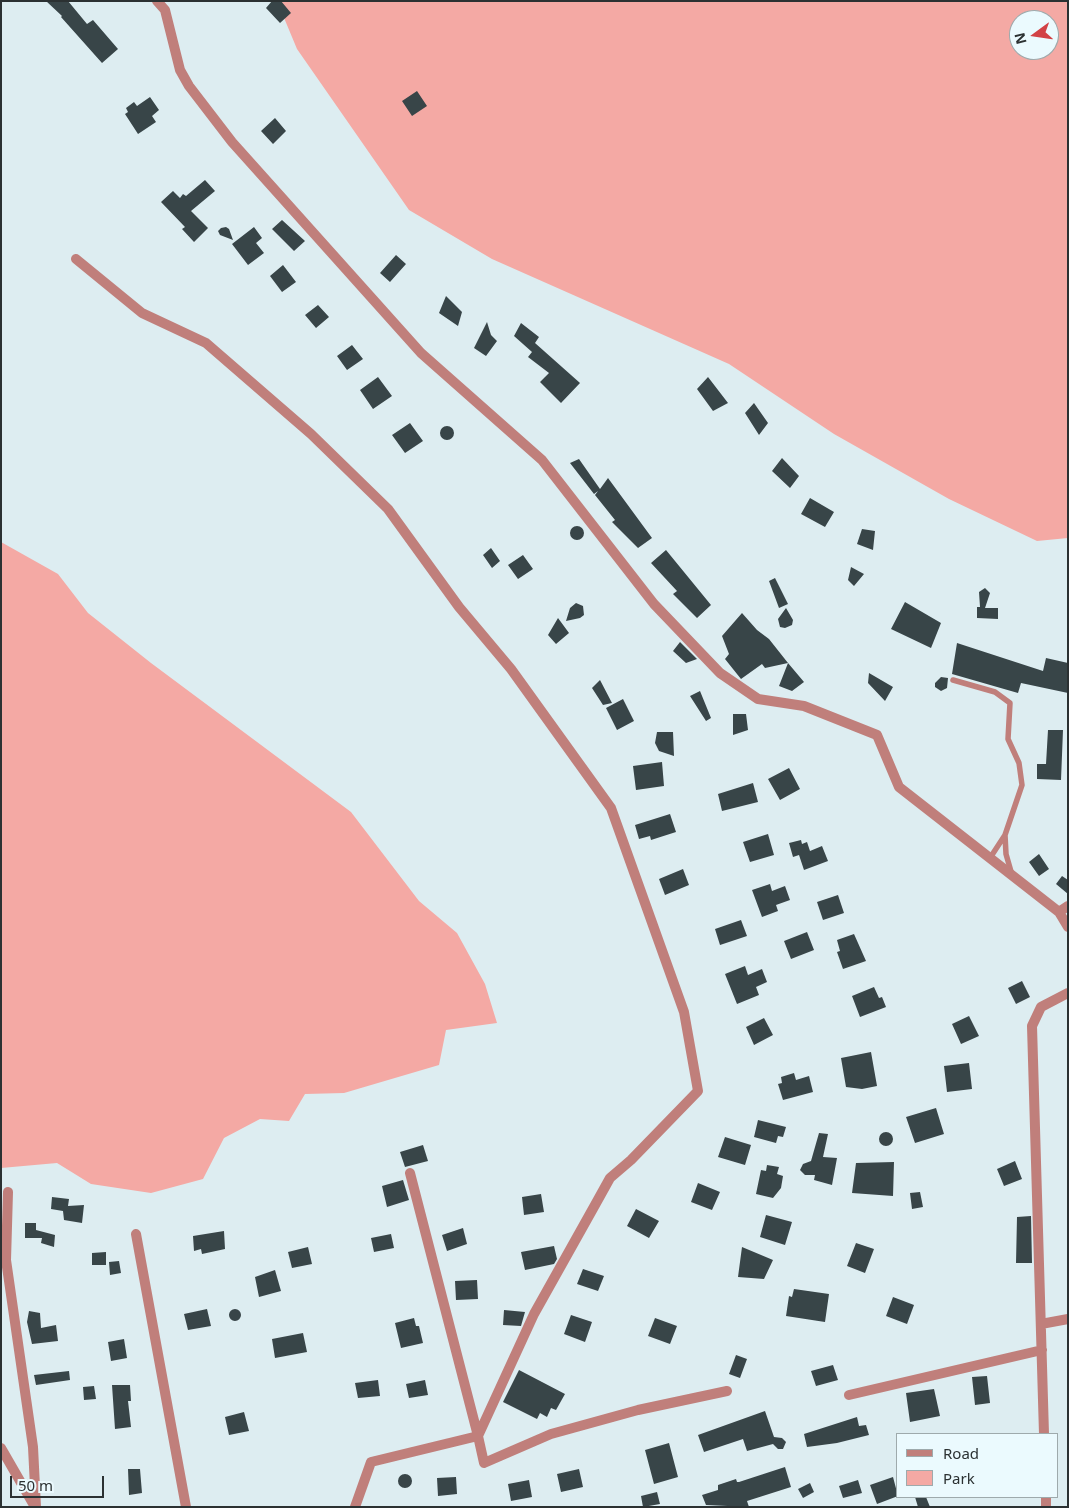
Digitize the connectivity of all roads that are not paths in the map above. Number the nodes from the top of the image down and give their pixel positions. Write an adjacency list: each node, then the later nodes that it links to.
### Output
1 (157, 1): 5 (street)
2 (76, 259): 20 (street)
3 (953, 680): 4 (lane)
4 (1004, 835): 5 (lane); 6 (lane)
5 (990, 858): 6 (street)
6 (1012, 875): 8 (street)
7 (1068, 906): 8 (street)
8 (1059, 912): 9 (street)
9 (1068, 927)
10 (1068, 993): 15 (street)
11 (410, 1173): 20 (street)
12 (8, 1192): 22 (street)
13 (136, 1234): 23 (street)
14 (1068, 1319): 15 (street)
15 (1041, 1324): 16 (street)
16 (1042, 1350): 18 (street); 19 (street)
17 (727, 1391): 20 (street)
18 (850, 1395)
19 (1044, 1433)
20 (478, 1436): 24 (street)
21 (1, 1448): 22 (street)
22 (36, 1507)
23 (186, 1507)
24 (355, 1507)

